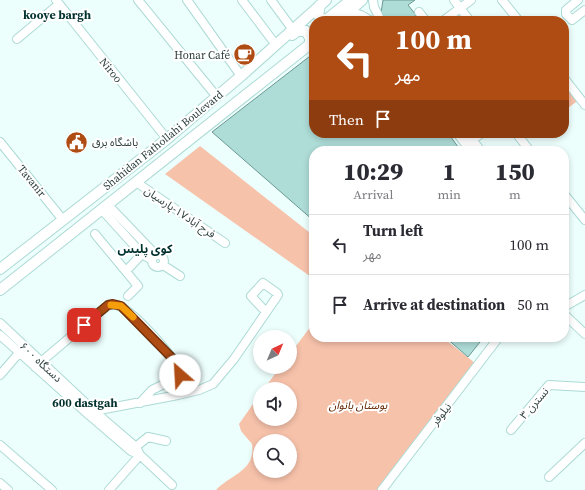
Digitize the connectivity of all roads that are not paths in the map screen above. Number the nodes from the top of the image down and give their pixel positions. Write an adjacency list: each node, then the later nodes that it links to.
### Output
1 (138, 0): 37 (street)
2 (187, 0): 35 (street)
3 (242, 0): 33 (street)
4 (271, 0): 29 (street)
5 (351, 0): 19 (main road)
6 (362, 0): 16 (main road)
7 (373, 0): 22 (street)
8 (454, 0): 14 (street)
9 (471, 0): 14 (street)
10 (502, 0): 26 (street)
11 (578, 0): 27 (street)
12 (57, 1): 31 (street); 41 (street, Niroo)
13 (323, 2): 18 (main road); 29 (main road, Shahidan Fathollahi Boulevard)
14 (460, 8): 24 (street); 25 (street)
15 (585, 10): 28 (street)
16 (349, 11): 20 (main road); 21 (street)
17 (419, 12): 23 (street)
18 (319, 16)
19 (331, 16)
20 (344, 16)
21 (362, 16)
22 (378, 16)
23 (422, 16)
24 (450, 16)
25 (466, 16)
26 (515, 16)
27 (568, 16)
28 (569, 17)
29 (293, 30): 33 (main road, Shahidan Fathollahi Boulevard)
30 (309, 36): 34 (main road)
31 (17, 39)
32 (309, 44): 45 (main road, Shahidan Fathollahi Boulevard)
33 (276, 45): 34 (main road, Shahidan Fathollahi Boulevard)
34 (259, 60): 35 (main road, Shahidan Fathollahi Boulevard)
35 (241, 76): 37 (main road, Shahidan Fathollahi Boulevard)
36 (569, 85): 38 (street)
37 (217, 97): 41 (main road, Shahidan Fathollahi Boulevard)
38 (585, 106)
39 (462, 138): 43 (street)
40 (520, 138): 44 (street)
41 (167, 139): 48 (main road, Shahidan Fathollahi Boulevard)
42 (0, 142): 48 (street, Tavanir)
43 (470, 145)
44 (526, 146)
45 (136, 182): 47 (main road, Shahidan Fathollahi Boulevard); 51 (street, فرح آباد۱۷-پارسیان)
46 (569, 200): 49 (street)
47 (105, 207): 52 (street); 53 (street); 57 (main road, Shahidan Fathollahi Boulevard)
48 (63, 220): 54 (main road, Shahidan Fathollahi Boulevard)
49 (585, 220)
50 (95, 234): 55 (street)
51 (225, 243)
52 (142, 254): 53 (street); 55 (street)
53 (154, 257): 56 (street)
54 (0, 269)
55 (126, 271): 59 (street)
56 (180, 276)
57 (0, 290)
58 (585, 295): 60 (street)
59 (128, 296)
60 (569, 304)
61 (266, 312): 71 (street)
62 (569, 319): 64 (street)
63 (0, 323): 68 (street, ۶۰۰ دستگاه)
64 (585, 334)
65 (0, 335): 67 (street, ۶۰۰ دستگاه)
66 (496, 342): 85 (street, نیلوفر)
67 (19, 353): 68 (street, ۶۰۰ دستگاه); 69 (street)
68 (38, 365): 71 (street); 72 (street, ۶۰۰ دستگاه)
69 (0, 375)
70 (585, 387): 73 (street, نسترن ۳)
71 (140, 403): 72 (street)
72 (92, 413): 77 (street, ۶۰۰ دستگاه)
73 (511, 430)
74 (166, 441): 77 (street)
75 (585, 443): 79 (street)
76 (0, 445): 83 (street)
77 (133, 449): 78 (street, ۶۰۰ دستگاه)
78 (140, 455): 81 (street, ۶۰۰ دستگاه); 84 (street)
79 (548, 477)
80 (0, 483): 82 (street)
81 (172, 485)
82 (8, 490)
83 (52, 490)
84 (109, 490)
85 (382, 490)

